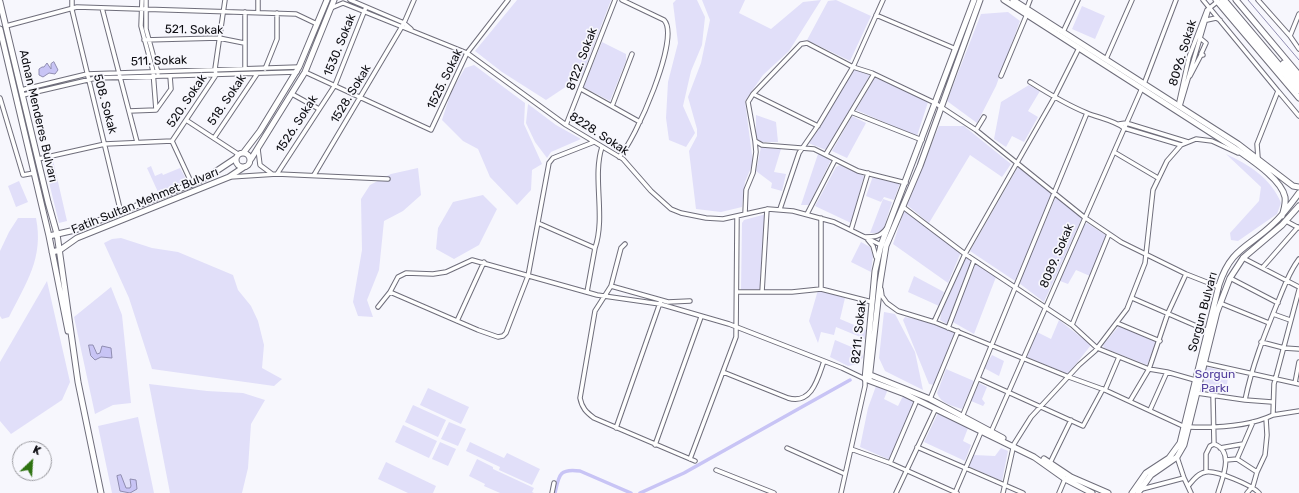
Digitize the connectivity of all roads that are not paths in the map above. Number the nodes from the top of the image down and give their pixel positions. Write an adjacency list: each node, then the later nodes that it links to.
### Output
1 (72, 0): 34 (street, 508. Sokak)
2 (142, 0): 33 (street)
3 (146, 0): 33 (street)
4 (225, 0): 35 (street, 520. Sokak)
5 (258, 0): 37 (street)
6 (326, 0): 46 (main road, Fatih Sultan Mehmet Bulvarı)
7 (334, 0): 30 (main road, Fatih Sultan Mehmet Bulvarı)
8 (350, 0): 28 (street)
9 (414, 0): 45 (street, 1528. Sokak)
10 (508, 0): 61 (street, 1525. Sokak)
11 (615, 0): 90 (street, 8122. Sokak)
12 (622, 0): 112 (street)
13 (883, 0): 40 (street)
14 (974, 0): 60 (main road)
15 (980, 0): 102 (main road)
16 (1004, 0): 41 (main road)
17 (1013, 0): 31 (main road)
18 (1030, 0): 31 (street)
19 (1078, 0): 51 (street)
20 (1132, 0): 63 (street)
21 (1176, 0): 89 (street, 8089. Sokak)
22 (1203, 0): 32 (street)
23 (1229, 0): 87 (highway)
24 (1236, 0): 78 (main road)
25 (1258, 0): 52 (street)
26 (1219, 1): 32 (street, 8096. Sokak); 91 (highway); 99 (main road)
27 (0, 2): 47 (main road, Adnan Menderes Bulvarı)
28 (366, 7): 38 (street, 1530. Sokak); 45 (street)
29 (102, 8): 33 (street); 34 (street); 70 (street)
30 (331, 8): 38 (street); 72 (main road, Fatih Sultan Mehmet Bulvarı)
31 (1027, 8): 51 (main road)
32 (1210, 8): 43 (street, 8096. Sokak); 44 (street); 104 (street, 8096. Sokak)
33 (144, 9): 35 (street); 55 (street); 56 (street)
34 (72, 10): 47 (street); 74 (street, 508. Sokak)
35 (224, 10): 36 (street); 53 (street, 520. Sokak)
36 (245, 12): 37 (street); 57 (street)
37 (258, 12): 39 (street)
38 (364, 12): 48 (street); 88 (street, 1530. Sokak)
39 (277, 13): 46 (street); 65 (street)
40 (876, 14): 60 (street); 64 (street)
41 (1026, 14): 58 (main road); 82 (street)
42 (1299, 16): 52 (street)
43 (1206, 21): 44 (street, 8096. Sokak); 54 (street, 8096. Sokak)
44 (1221, 21): 92 (street)
45 (404, 23): 48 (street, 1528. Sokak); 50 (street)
46 (317, 24): 68 (main road, Fatih Sultan Mehmet Bulvarı)
47 (6, 26): 93 (main road, Adnan Menderes Bulvarı)
48 (402, 28): 50 (street); 97 (street, 1528. Sokak)
49 (0, 29): 142 (main road, Adnan Menderes Bulvarı)
50 (412, 30): 61 (street, 8228. Sokak)
51 (1063, 32): 63 (main road)
52 (1290, 36): 59 (street)
53 (219, 38): 56 (street, 521. Sokak); 57 (street, 521. Sokak); 66 (street, 520. Sokak)
54 (1200, 38): 84 (street, 8096. Sokak); 84 (street)
55 (144, 40): 56 (street, 521. Sokak); 71 (street)
56 (148, 40): 69 (street)
57 (244, 43): 67 (street)
58 (1079, 48): 89 (main road); 98 (street)
59 (1299, 49)
60 (957, 50): 100 (main road, 8211. Sokak)
61 (467, 53): 97 (street, 1525. Sokak); 115 (street, 8228. Sokak)
62 (632, 54): 101 (street)
63 (1106, 59): 89 (main road)
64 (853, 67): 77 (street); 95 (street); 116 (street)
65 (265, 68): 67 (street, 511. Sokak); 68 (street, 511. Sokak); 73 (street)
66 (216, 69): 67 (street, 511. Sokak); 69 (street, 511. Sokak); 75 (street, 520. Sokak)
67 (245, 69)
68 (298, 70): 73 (street, 511. Sokak); 133 (main road, Fatih Sultan Mehmet Bulvarı)
69 (158, 71): 71 (street, 511. Sokak); 80 (street)
70 (119, 72): 71 (street, 511. Sokak); 74 (street, 511. Sokak); 83 (street)
71 (152, 72): 79 (street)
72 (305, 72): 88 (street); 94 (main road, Fatih Sultan Mehmet Bulvarı)
73 (263, 73): 76 (street, 511. Sokak)
74 (87, 74): 85 (street, 508. Sokak); 93 (street, 511. Sokak)
75 (216, 74): 76 (street, 511. Sokak); 81 (street, 511. Sokak); 111 (street, 520. Sokak)
76 (257, 74): 119 (street, 518. Sokak)
77 (874, 74): 100 (street); 107 (street)
78 (1299, 75)
79 (153, 76): 80 (street, 511. Sokak); 83 (street, 511. Sokak); 105 (street)
80 (158, 76): 81 (street, 511. Sokak)
81 (170, 76): 105 (street)
82 (1001, 76)
83 (120, 78): 85 (street, 511. Sokak); 106 (street)
84 (1188, 78): 104 (street, 8096. Sokak)
85 (88, 80): 93 (street, 511. Sokak); 126 (street, 508. Sokak)
86 (1030, 82): 98 (street)
87 (1299, 82)
88 (335, 85): 97 (street); 103 (street, 1526. Sokak)
89 (1143, 86): 104 (main road); 113 (street, 8089. Sokak)
90 (581, 89): 101 (street); 115 (street, 8122. Sokak)
91 (1299, 90)
92 (1278, 91): 109 (street); 135 (street)
93 (22, 93): 136 (main road, Adnan Menderes Bulvarı)
94 (292, 94): 103 (street); 130 (main road, Fatih Sultan Mehmet Bulvarı)
95 (752, 94): 116 (street); 122 (street)
96 (0, 98): 142 (street)
97 (361, 98): 146 (street, 1528. Sokak)
98 (1054, 98): 108 (street); 140 (street)
99 (1299, 98)
100 (935, 102): 102 (street); 120 (main road, 8211. Sokak)
101 (612, 106): 112 (street)
102 (942, 107): 118 (street); 156 (main road)
103 (319, 109): 145 (street, 1526. Sokak)
104 (1179, 109): 135 (main road); 139 (main road)
105 (156, 110): 106 (street)
106 (129, 111): 123 (street)
107 (851, 112): 120 (street); 132 (street)
108 (1087, 113): 114 (street); 153 (street)
109 (1299, 116)
110 (984, 117): 118 (street)
111 (186, 120): 119 (street); 121 (street, 520. Sokak)
112 (640, 122): 134 (street)
113 (1126, 123): 114 (street); 117 (street, 8089. Sokak); 125 (street)
114 (1119, 124): 117 (street)
115 (566, 125): 124 (street, 8228. Sokak)
116 (818, 126): 129 (street)
117 (1124, 128): 127 (street); 131 (street, 8089. Sokak)
118 (976, 130): 140 (street)
119 (214, 138): 133 (street)
120 (922, 140): 150 (main road, 8211. Sokak)
121 (172, 141): 123 (street); 151 (street)
122 (755, 141): 129 (street); 160 (street)
123 (138, 142): 126 (street)
124 (594, 142): 128 (street, 8228. Sokak); 168 (street)
125 (1188, 142): 127 (street); 139 (street)
126 (105, 144): 136 (street); 159 (street, 508. Sokak)
127 (1180, 145): 148 (street)
128 (602, 147): 134 (street, 8228. Sokak); 177 (street)
129 (802, 147): 132 (street); 158 (street)
130 (258, 149): 137 (main road, Fatih Sultan Mehmet Bulvarı); 144 (street)
131 (1114, 152): 148 (street); 164 (street, 8089. Sokak)
132 (826, 154): 138 (street)
133 (239, 155): 137 (main road); 141 (main road); 151 (main road, Fatih Sultan Mehmet Bulvarı)
134 (620, 157): 163 (street, 8228. Sokak)
135 (1258, 158): 152 (main road)
136 (38, 159): 171 (main road, Adnan Menderes Bulvarı)
137 (251, 159): 141 (main road, Fatih Sultan Mehmet Bulvarı)
138 (835, 160): 143 (street); 161 (street)
139 (1251, 160): 162 (main road)
140 (1016, 162): 153 (street); 180 (street)
141 (244, 167): 147 (main road, Fatih Sultan Mehmet Bulvarı)
142 (34, 173): 173 (main road, Adnan Menderes Bulvarı)
143 (868, 173): 150 (street); 170 (street)
144 (272, 174): 145 (street); 147 (street)
145 (277, 174): 146 (street)
146 (314, 175): 149 (street)
147 (229, 177): 178 (main road, Fatih Sultan Mehmet Bulvarı)
148 (1158, 178): 182 (street)
149 (388, 179)
150 (906, 183): 167 (main road, 8211. Sokak)
151 (192, 184): 159 (main road, Fatih Sultan Mehmet Bulvarı)
152 (1299, 187)
153 (1055, 192): 164 (street); 196 (street)
154 (1299, 193): 162 (main road, Sorgun Bulvarı)
155 (1299, 206): 166 (main road, Sorgun Bulvarı)
156 (903, 207): 180 (street); 194 (main road)
157 (767, 209): 158 (street, 8228. Sokak); 160 (street, 8228. Sokak); 203 (street)
158 (780, 209): 161 (street, 8228. Sokak)
159 (121, 213): 171 (main road, Fatih Sultan Mehmet Bulvarı)
160 (745, 214): 163 (street, 8228. Sokak)
161 (807, 214): 165 (street, 8228. Sokak)
162 (1282, 216): 181 (main road, Sorgun Bulvarı)
163 (738, 217): 202 (street)
164 (1084, 217): 172 (street); 212 (street, 8089. Sokak)
165 (821, 218): 170 (street, 8228. Sokak); 199 (street)
166 (1286, 221): 169 (street); 183 (main road, Sorgun Bulvarı)
167 (890, 222): 174 (street); 176 (main road, 8211. Sokak)
168 (538, 223): 177 (street); 190 (street)
169 (1298, 228): 187 (street)
170 (850, 230): 174 (street, 8228. Sokak)
171 (57, 234): 173 (main road, Fatih Sultan Mehmet Bulvarı); 178 (main road, Adnan Menderes Bulvarı)
172 (1109, 234): 182 (street); 221 (street)
173 (49, 236): 179 (main road, Adnan Menderes Bulvarı)
174 (864, 237): 176 (street, 8228. Sokak); 188 (street)
175 (624, 244): 195 (street)
176 (881, 245): 188 (main road, 8211. Sokak)
177 (595, 248): 201 (street)
178 (60, 250): 179 (main road, Fatih Sultan Mehmet Bulvarı); 229 (main road)
179 (52, 252): 229 (main road)
180 (965, 254): 184 (street); 218 (street)
181 (1235, 254): 183 (main road); 191 (main road, Sorgun Bulvarı)
182 (1147, 256): 189 (street); 205 (street)
183 (1243, 258): 187 (street); 192 (main road, Sorgun Bulvarı)
184 (974, 260): 196 (street); 223 (street)
185 (1299, 260): 193 (street)
186 (484, 262): 190 (street); 200 (street); 217 (street)
187 (1263, 267): 193 (street)
188 (875, 271): 208 (main road, 8211. Sokak)
189 (1186, 274): 197 (street); 213 (street)
190 (528, 276): 201 (street); 217 (street)
191 (1222, 277): 192 (main road); 197 (main road, Sorgun Bulvarı)
192 (1230, 278): 209 (main road, Sorgun Bulvarı); 210 (street)
193 (1285, 281): 198 (street); 210 (street)
194 (880, 283): 218 (street); 242 (main road)
195 (611, 286): 204 (street); 207 (street)
196 (1015, 287): 212 (street); 228 (street)
197 (1219, 287): 225 (main road, Sorgun Bulvarı)
198 (1299, 288): 216 (street)
199 (821, 289): 203 (street); 208 (street)
200 (390, 292): 211 (street); 217 (street)
201 (587, 292): 204 (street)
202 (737, 292): 203 (street); 222 (street)
203 (762, 292)
204 (606, 297): 207 (street); 268 (street)
205 (1132, 298): 213 (street); 219 (street)
206 (690, 301): 207 (street)
207 (660, 302): 215 (street); 268 (street)
208 (872, 302): 242 (main road, 8211. Sokak)
209 (1220, 303): 220 (street); 237 (main road, Sorgun Bulvarı)
210 (1278, 303): 214 (street)
211 (378, 308)
212 (1046, 308): 221 (street); 234 (street, 8089. Sokak)
213 (1168, 313): 225 (street); 226 (street)
214 (1273, 314): 216 (street); 220 (street)
215 (701, 317): 222 (street); 274 (street)
216 (1290, 320): 231 (street)
217 (456, 321)
218 (934, 322): 223 (street)
219 (1117, 323): 226 (street); 230 (street)
220 (1269, 323): 227 (street)
221 (1072, 324): 230 (street)
222 (737, 327): 235 (street); 239 (street)
223 (948, 328): 224 (street)
224 (958, 331): 228 (street); 253 (street)
225 (1208, 331): 246 (main road, Sorgun Bulvarı)
226 (1160, 341): 238 (street)
227 (1261, 342): 231 (street); 241 (street)
228 (993, 345): 234 (street); 244 (street)
229 (73, 348): 301 (main road)
230 (1097, 348): 233 (street); 243 (street)
231 (1284, 348): 232 (street); 245 (street)
232 (1299, 348)
233 (1119, 357): 238 (street); 249 (street)
234 (1024, 358): 243 (street); 250 (street, 8089. Sokak)
235 (824, 361): 239 (street); 242 (street)
236 (1299, 362): 247 (street)
237 (1204, 363): 241 (street); 251 (main road, Sorgun Bulvarı)
238 (1149, 369): 240 (street); 256 (street)
239 (723, 372): 281 (street)
240 (1167, 372): 246 (street); 260 (street)
241 (1250, 374): 245 (street); 255 (street)
242 (866, 376): 253 (main road); 254 (main road, 8211. Sokak); 279 (street)
243 (1069, 377): 249 (street); 258 (street)
244 (979, 379): 250 (street); 263 (street)
245 (1275, 379): 247 (street); 257 (street)
246 (1195, 380): 267 (main road, Sorgun Bulvarı)
247 (1295, 383): 248 (street)
248 (1299, 384)
249 (1104, 390): 256 (street); 265 (street)
250 (1010, 393): 258 (street); 271 (street, 8089. Sokak)
251 (1197, 393): 252 (street); 267 (main road, Sorgun Bulvarı)
252 (1213, 396): 255 (street); 269 (street)
253 (930, 399): 263 (main road)
254 (917, 400): 259 (main road, 8211. Sokak); 285 (street)
255 (1245, 400): 257 (street)
256 (1130, 401): 260 (street)
257 (1272, 402): 262 (street)
258 (1041, 407): 265 (street); 275 (street)
259 (935, 410): 270 (main road, 8211. Sokak); 276 (street)
260 (1150, 410): 267 (street)
261 (1299, 411): 262 (street)
262 (1273, 415): 264 (street)
263 (962, 417): 271 (main road)
264 (1266, 418): 266 (street); 291 (street)
265 (1071, 420): 286 (street)
266 (1253, 422): 269 (street); 273 (street)
267 (1187, 427): 269 (street); 280 (main road, Sorgun Bulvarı); 312 (main road, Sorgun Bulvarı)
268 (616, 428): 274 (street)
269 (1213, 428): 272 (street)
270 (981, 432): 275 (main road, 8211. Sokak); 287 (street)
271 (991, 432): 275 (main road)
272 (1214, 444): 278 (street); 290 (street)
273 (1243, 444): 278 (street); 282 (street)
274 (655, 445): 281 (street)
275 (1014, 446): 286 (main road); 295 (main road, 8211. Sokak); 298 (street)
276 (918, 447): 287 (street); 289 (street)
277 (787, 448): 292 (street)
278 (1220, 448): 283 (street)
279 (851, 449): 285 (street); 292 (street)
280 (1177, 457): 294 (street); 300 (main road)
281 (690, 459): 284 (street)
282 (1237, 459): 283 (street); 291 (street)
283 (1226, 460): 293 (street)
284 (695, 461)
285 (890, 463): 289 (street)
286 (1050, 463): 311 (main road)
287 (965, 467): 298 (street); 306 (street)
288 (716, 470): 303 (street)
289 (907, 471): 305 (street); 306 (street)
290 (1206, 472): 293 (street); 297 (street)
291 (1257, 472): 299 (street)
292 (846, 474): 304 (street)
293 (1223, 475): 299 (street); 314 (street)
294 (1184, 478): 297 (street); 300 (street)
295 (1064, 479): 309 (street); 310 (main road, 8211. Sokak)
296 (554, 483): 302 (street)
297 (1189, 485): 313 (street)
298 (1004, 486): 307 (street); 308 (street)
299 (1253, 486): 315 (street); 316 (street)
300 (1140, 491)
301 (101, 493)
302 (552, 493)
303 (774, 493)
304 (841, 493)
305 (896, 493)
306 (956, 493)
307 (1003, 493)
308 (1023, 493)
309 (1059, 493)
310 (1092, 493)
311 (1108, 493)
312 (1132, 493)
313 (1192, 493)
314 (1218, 493)
315 (1246, 493)
316 (1259, 493)

